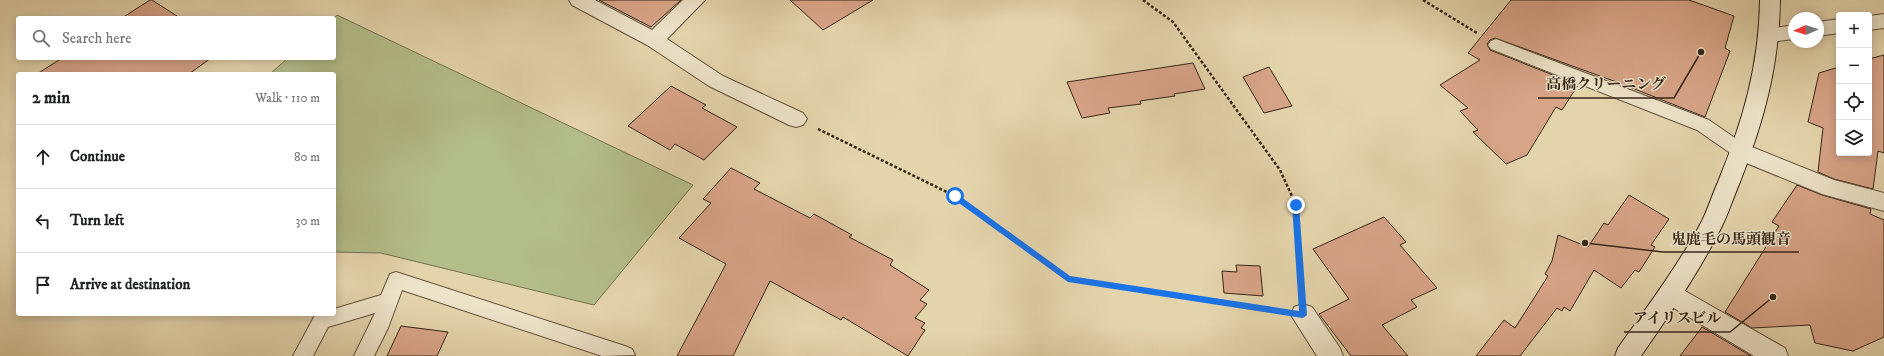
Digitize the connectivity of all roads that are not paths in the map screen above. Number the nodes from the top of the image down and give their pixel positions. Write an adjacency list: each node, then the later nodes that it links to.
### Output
1 (579, 0): 10 (street)
2 (695, 0): 10 (street)
3 (1770, 0): 9 (street)
4 (1884, 21): 5 (street)
5 (1872, 23)
6 (1836, 26): 7 (street)
7 (1824, 28)
8 (1788, 33): 9 (street)
9 (1770, 35): 13 (street)
10 (654, 40): 12 (street)
11 (1496, 46): 13 (lane)
12 (796, 119)
13 (1742, 152): 14 (street); 15 (street)
14 (1884, 202)
15 (1670, 294): 22 (street); 23 (street)
16 (389, 301): 18 (lane); 19 (lane); 20 (lane)
17 (1303, 315): 21 (street)
18 (625, 355)
19 (303, 356)
20 (364, 356)
21 (1331, 356)
22 (1627, 356)
23 (1776, 356)

